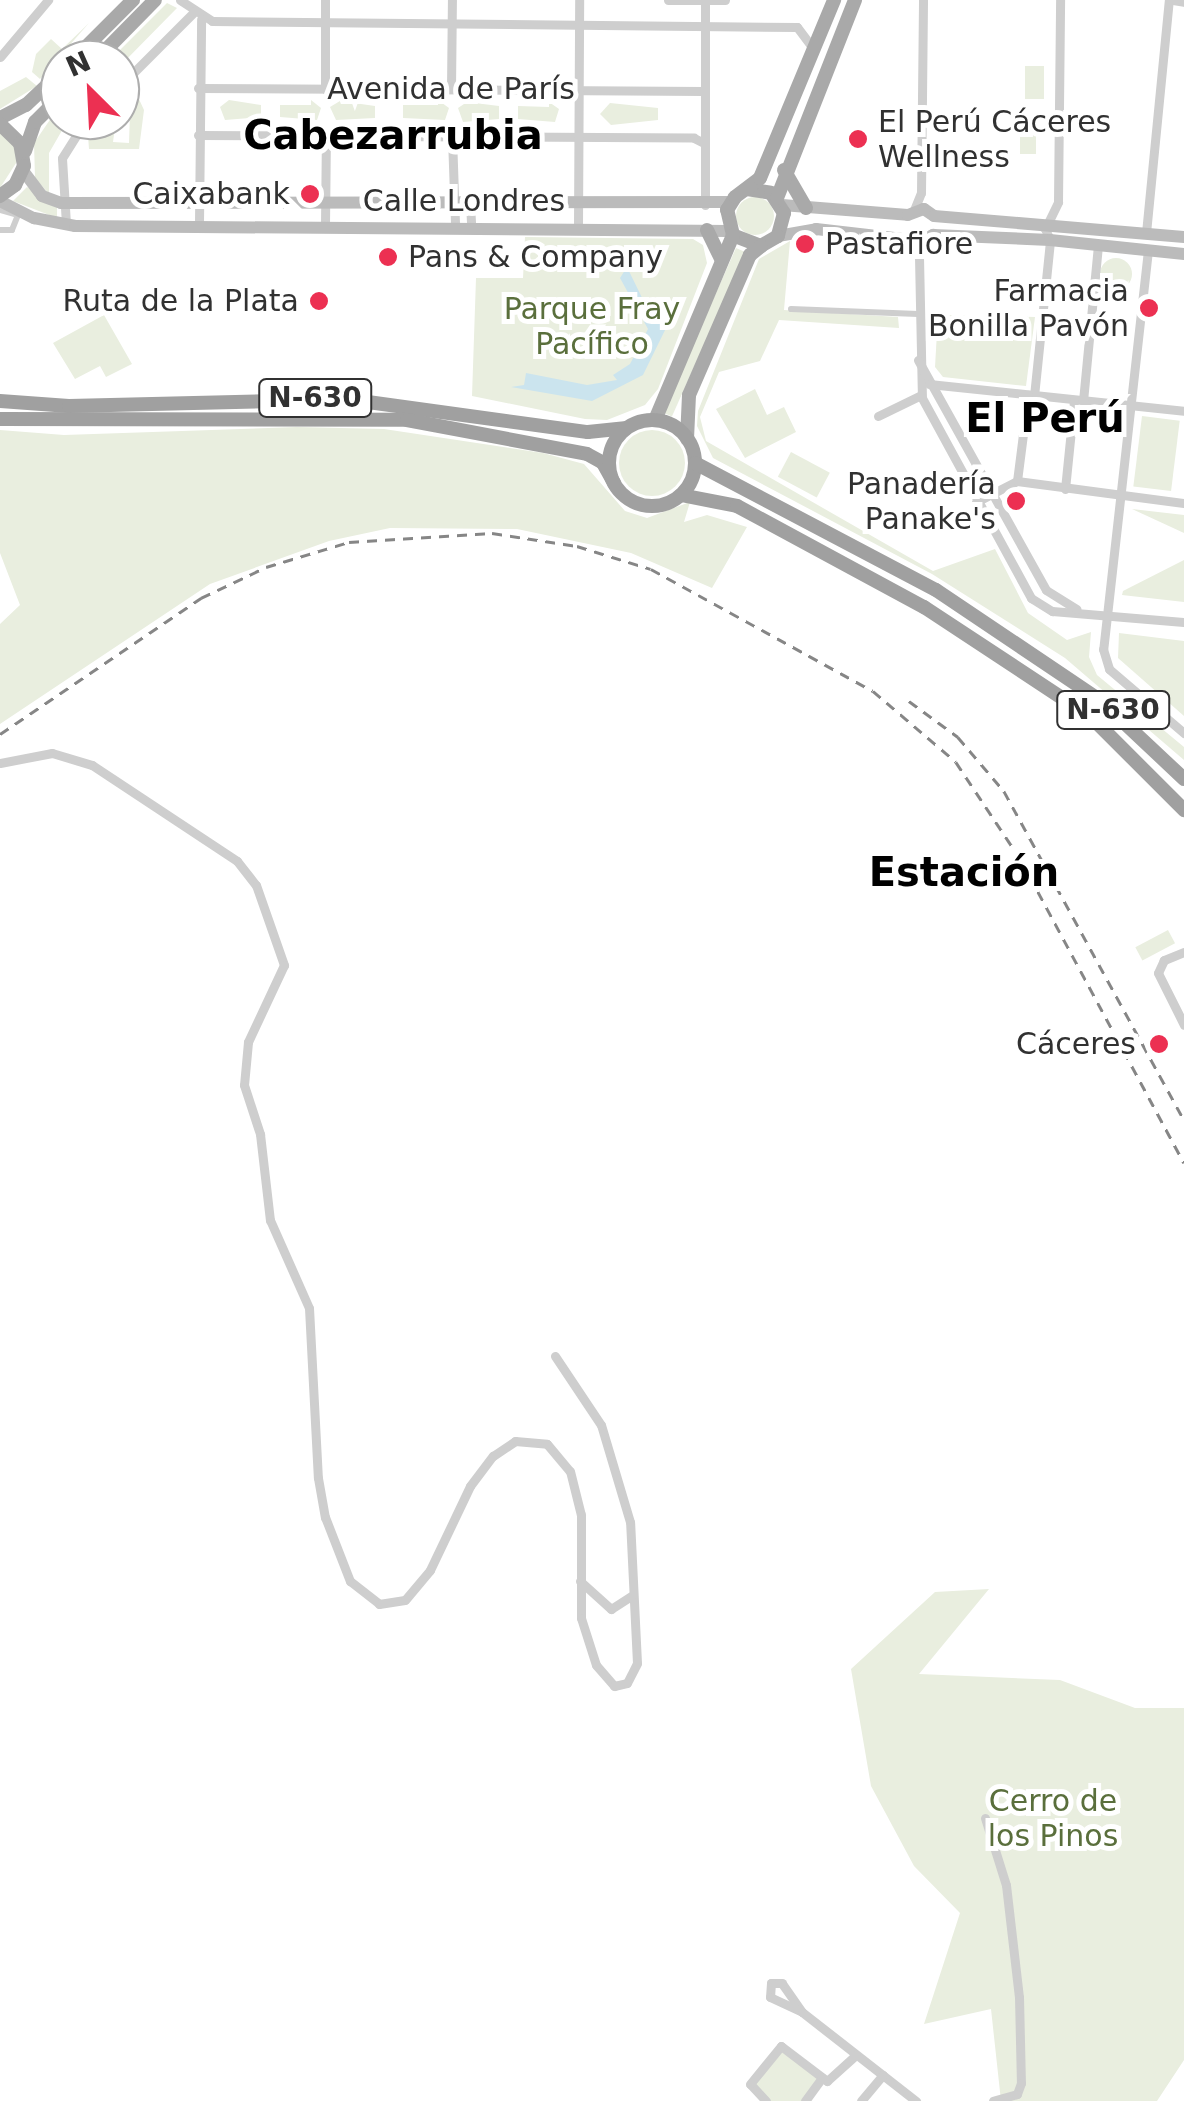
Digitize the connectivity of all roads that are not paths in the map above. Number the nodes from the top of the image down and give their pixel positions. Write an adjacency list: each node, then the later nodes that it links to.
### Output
1 (48, 0): 25 (street)
2 (133, 0): 22 (main road)
3 (155, 0): 23 (main road)
4 (180, 0): 17 (street)
5 (324, 0): 18 (street)
6 (452, 0): 19 (street)
7 (578, 0): 20 (street)
8 (668, 0): 9 (street)
9 (705, 0): 10 (street); 21 (street)
10 (725, 0)
11 (834, 0): 24 (main road)
12 (855, 0): 42 (main road)
13 (923, 0): 44 (street)
14 (1060, 0): 60 (street)
15 (1171, 0): 16 (street); 70 (street)
16 (1184, 2)
17 (198, 15): 18 (street); 26 (street); 27 (street)
18 (324, 23): 19 (street); 28 (street)
19 (451, 24): 20 (street); 29 (street)
20 (578, 26): 21 (street); 30 (street)
21 (706, 28): 24 (street); 31 (street)
22 (93, 40)
23 (116, 40)
24 (813, 50): 43 (main road)
25 (0, 57)
26 (140, 68)
27 (198, 88): 28 (street, Avenida de París); 35 (street)
28 (324, 89): 29 (street, Avenida de París)
29 (451, 89): 30 (street, Avenida de París)
30 (578, 89): 31 (street, Avenida de París); 38 (street)
31 (704, 90): 40 (street)
32 (40, 92): 34 (main road)
33 (40, 117): 41 (main road)
34 (0, 121): 41 (main road)
35 (198, 136): 36 (street, Avenida de París); 51 (street)
36 (326, 136): 37 (street, Avenida de París); 52 (street)
37 (452, 137): 38 (street, Avenida de París); 47 (street)
38 (578, 138): 40 (street, Avenida de París); 54 (street)
39 (73, 140): 46 (street)
40 (704, 143): 55 (street)
41 (24, 164): 45 (main road); 46 (main road)
42 (784, 168): 50 (main road); 56 (main road)
43 (747, 190): 49 (main road); 50 (main road)
44 (921, 193): 58 (street); 59 (street)
45 (0, 199): 61 (main road, Calle Londres)
46 (63, 202): 53 (main road, Calle Londres); 61 (street)
47 (452, 202): 48 (main road, Calle Londres); 52 (main road, Calle Londres); 65 (street)
48 (470, 202): 54 (main road, Calle Londres); 63 (street)
49 (731, 202): 55 (main road, Calle Londres); 71 (main road)
50 (780, 202): 56 (main road); 72 (main road)
51 (199, 203): 52 (main road, Calle Londres); 53 (main road, Calle Londres); 62 (street)
52 (325, 203): 64 (street)
53 (153, 204): 66 (street)
54 (578, 204): 55 (main road, Calle Londres); 67 (street)
55 (705, 205)
56 (806, 208): 58 (main road)
57 (0, 210): 68 (street)
58 (911, 212): 59 (main road); 73 (main road)
59 (932, 214): 60 (main road); 73 (main road)
60 (1053, 221): 70 (main road); 75 (street)
61 (64, 224): 66 (main road, Calle Londres)
62 (199, 224): 64 (main road, Calle Londres); 66 (main road, Calle Londres)
63 (471, 224): 65 (main road, Calle Londres); 67 (main road, Calle Londres)
64 (325, 225): 65 (main road, Calle Londres)
65 (455, 225)
66 (152, 226)
67 (578, 226): 69 (main road, Calle Londres)
68 (0, 230)
69 (707, 230): 71 (main road, Calle Londres); 80 (main road)
70 (1146, 232): 74 (main road)
71 (731, 233): 77 (main road); 80 (main road)
72 (778, 236): 73 (main road); 77 (main road)
73 (920, 237): 75 (main road); 82 (street)
74 (1184, 237)
75 (1050, 240): 76 (main road); 87 (street)
76 (1098, 245): 78 (main road); 89 (street)
77 (761, 246): 97 (main road)
78 (1148, 250): 79 (main road); 90 (street)
79 (1184, 254)
80 (720, 269): 95 (main road)
81 (791, 309): 82 (street)
82 (918, 314): 83 (street)
83 (916, 358): 85 (street); 86 (street)
84 (955, 386): 85 (street); 87 (street); 91 (street)
85 (934, 387): 86 (street); 91 (street)
86 (921, 394): 93 (street); 106 (street)
87 (1031, 396): 89 (street); 99 (street)
88 (0, 400): 96 (highway, N-630)
89 (1078, 400): 90 (street); 101 (street)
90 (1129, 406): 92 (street); 103 (street)
91 (945, 409): 104 (street)
92 (1184, 412)
93 (878, 416)
94 (0, 420): 100 (highway, N-630)
95 (655, 420): 96 (highway, N-630); 97 (highway)
96 (627, 428): 100 (highway)
97 (687, 439): 98 (highway)
98 (694, 463): 102 (highway); 114 (highway, N-630)
99 (1017, 481): 101 (street); 104 (street)
100 (614, 483): 102 (highway, N-630)
101 (1066, 489): 103 (street)
102 (680, 495): 115 (highway, N-630)
103 (1119, 495): 105 (street); 110 (street)
104 (995, 496): 106 (street); 107 (street)
105 (1184, 503)
106 (978, 506): 108 (street)
107 (1046, 590): 108 (street); 109 (street)
108 (1031, 598): 109 (street)
109 (1082, 611): 110 (street)
110 (1106, 613): 111 (street); 112 (street)
111 (1184, 622)
112 (1184, 733)
113 (0, 763): 119 (street)
114 (1184, 779)
115 (1184, 810)
116 (1184, 952): 117 (street)
117 (1184, 1025)
118 (554, 1356): 120 (street)
119 (579, 1578): 120 (street); 120 (street)
120 (631, 1596)
121 (985, 1818): 130 (street)
122 (802, 2012): 123 (street)
123 (856, 2054): 124 (street); 125 (street)
124 (883, 2075): 128 (street); 129 (street)
125 (822, 2078): 126 (street); 127 (street)
126 (766, 2101)
127 (805, 2101)
128 (861, 2101)
129 (916, 2101)
130 (994, 2101)

